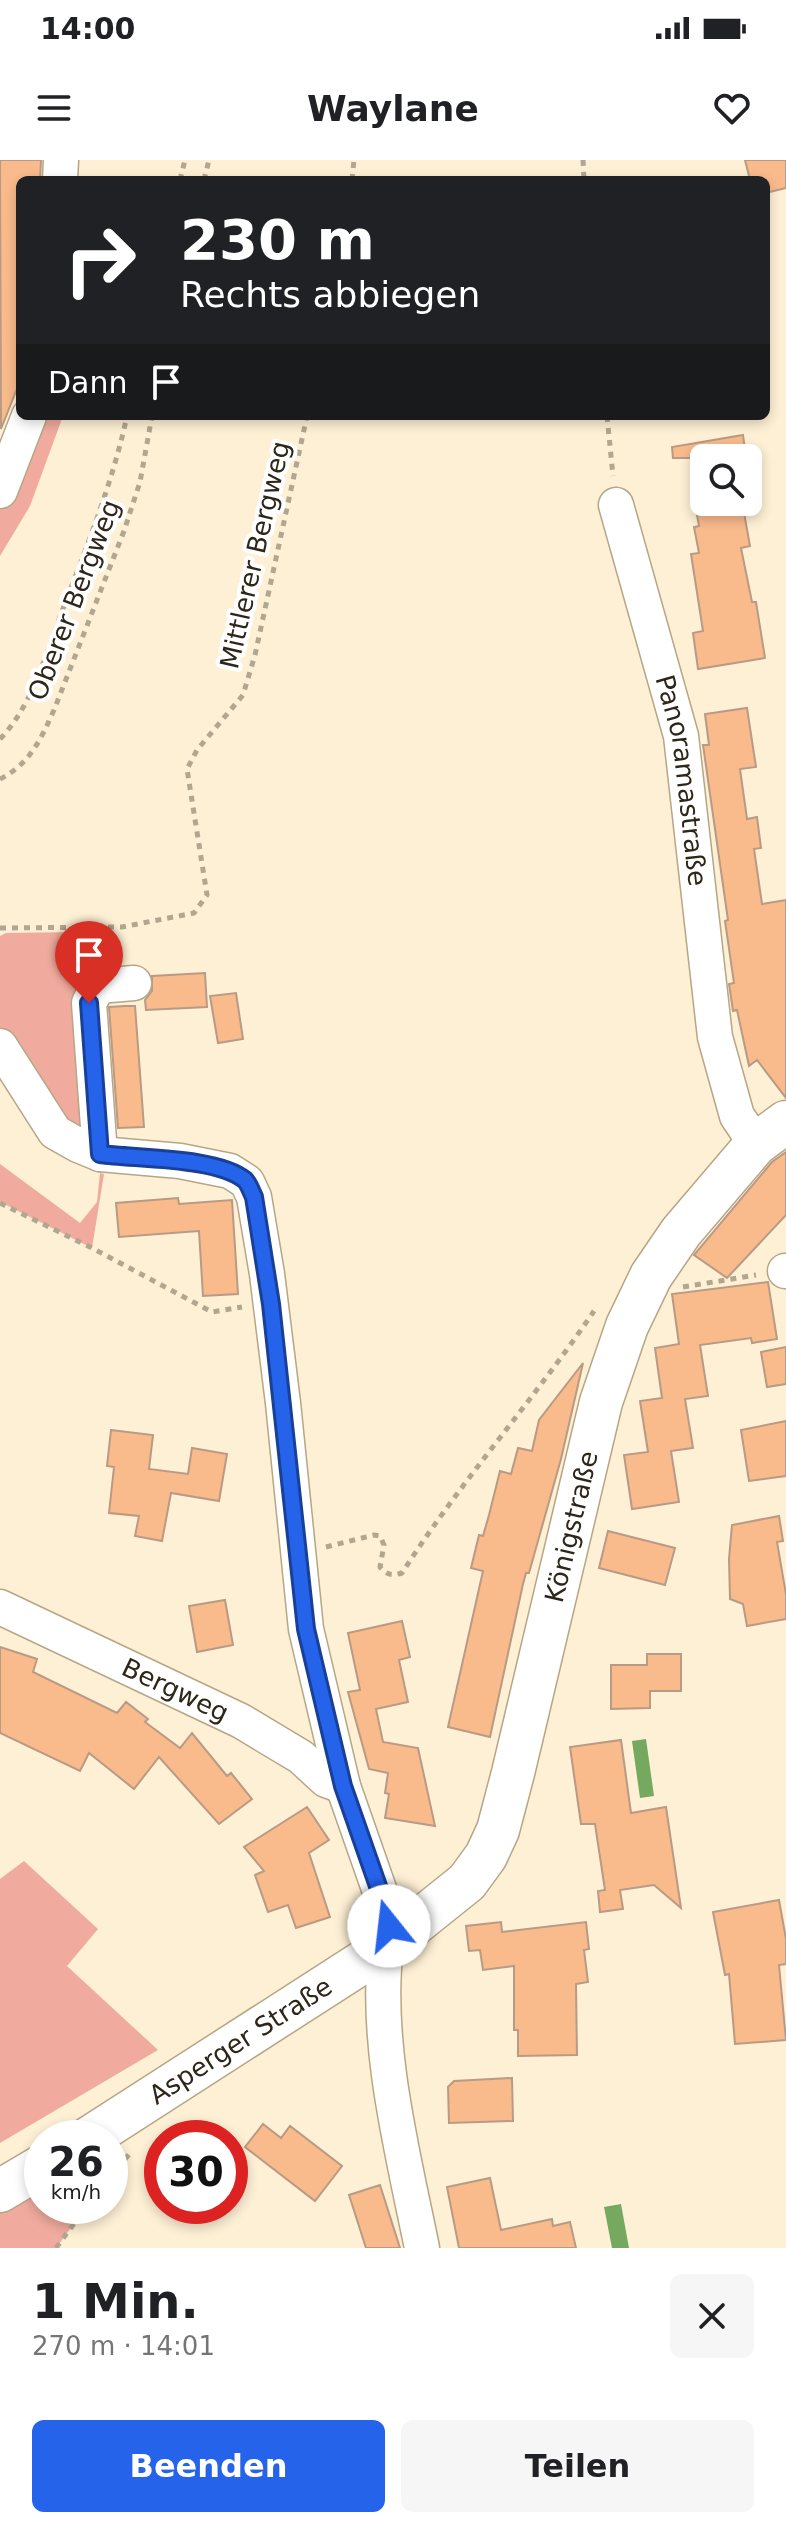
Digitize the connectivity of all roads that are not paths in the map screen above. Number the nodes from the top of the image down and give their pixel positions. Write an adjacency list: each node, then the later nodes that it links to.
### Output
1 (27, 420): 2 (street)
2 (0, 491)
3 (616, 505): 6 (street, Panoramastraße)
4 (134, 983): 7 (street)
5 (0, 1046): 7 (street)
6 (771, 1133): 10 (main road, Königstraße)
7 (100, 1154): 9 (street)
8 (0, 1607): 9 (street, Bergweg)
9 (343, 1786): 10 (street)
10 (389, 1945): 11 (main road, Asperger Straße); 14 (street)
11 (117, 2120)
12 (24, 2177): 13 (main road)
13 (0, 2191)
14 (422, 2248)

